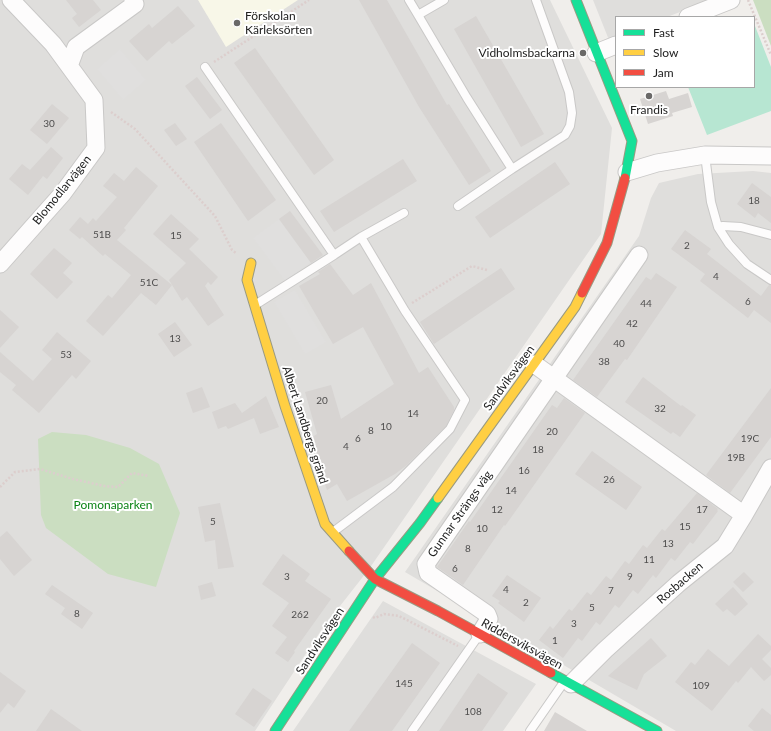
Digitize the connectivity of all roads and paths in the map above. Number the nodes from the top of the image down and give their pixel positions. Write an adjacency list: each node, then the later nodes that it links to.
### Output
1 (11, 0): 17 (street)
2 (133, 0): 17 (street)
3 (309, 0): 18 (path)
4 (409, 0): 10 (lane)
5 (444, 0): 10 (lane)
6 (536, 0): 22 (lane)
7 (576, 0): 15 (street, Sandviksvägen)
8 (731, 0): 11 (street)
9 (748, 0): 12 (path)
10 (418, 15): 22 (lane)
11 (691, 16)
12 (755, 16)
13 (755, 17): 16 (path)
14 (615, 45): 15 (street)
15 (596, 53): 23 (street, Sandviksvägen)
16 (771, 55)
17 (69, 66): 19 (street)
18 (205, 67): 29 (lane)
19 (94, 100): 31 (path); 32 (street, Blomodlarvägen)
20 (705, 155): 21 (street); 23 (street); 26 (lane)
21 (771, 156)
22 (512, 169): 24 (lane)
23 (627, 172): 37 (street, Sandviksvägen)
24 (458, 206)
25 (404, 213): 28 (lane)
26 (718, 227): 27 (lane); 34 (lane)
27 (771, 235)
28 (361, 237): 29 (lane); 36 (lane)
29 (334, 255): 35 (lane)
30 (639, 255): 38 (street, Gunnar Strängs väg)
31 (251, 263): 35 (street, Albert Landbergs gränd)
32 (0, 264)
33 (488, 270): 36 (path)
34 (771, 280)
35 (254, 305): 43 (street, Albert Landbergs gränd)
36 (404, 308): 43 (lane)
37 (534, 364): 38 (street); 44 (street, Sandviksvägen)
38 (554, 378): 42 (street); 45 (street, Gunnar Strängs väg)
39 (771, 468): 42 (street, Rosbacken)
40 (150, 476): 41 (path)
41 (0, 487)
42 (744, 515): 46 (street, Rosbacken)
43 (333, 532): 44 (street, Albert Landbergs gränd)
44 (375, 579): 45 (street, Riddersviksvägen); 47 (street, Sandviksvägen)
45 (480, 634): 46 (street, Riddersviksvägen); 48 (lane)
46 (568, 683): 49 (lane); 50 (street, Riddersviksvägen)
47 (275, 731)
48 (412, 731)
49 (530, 731)
50 (657, 731)

